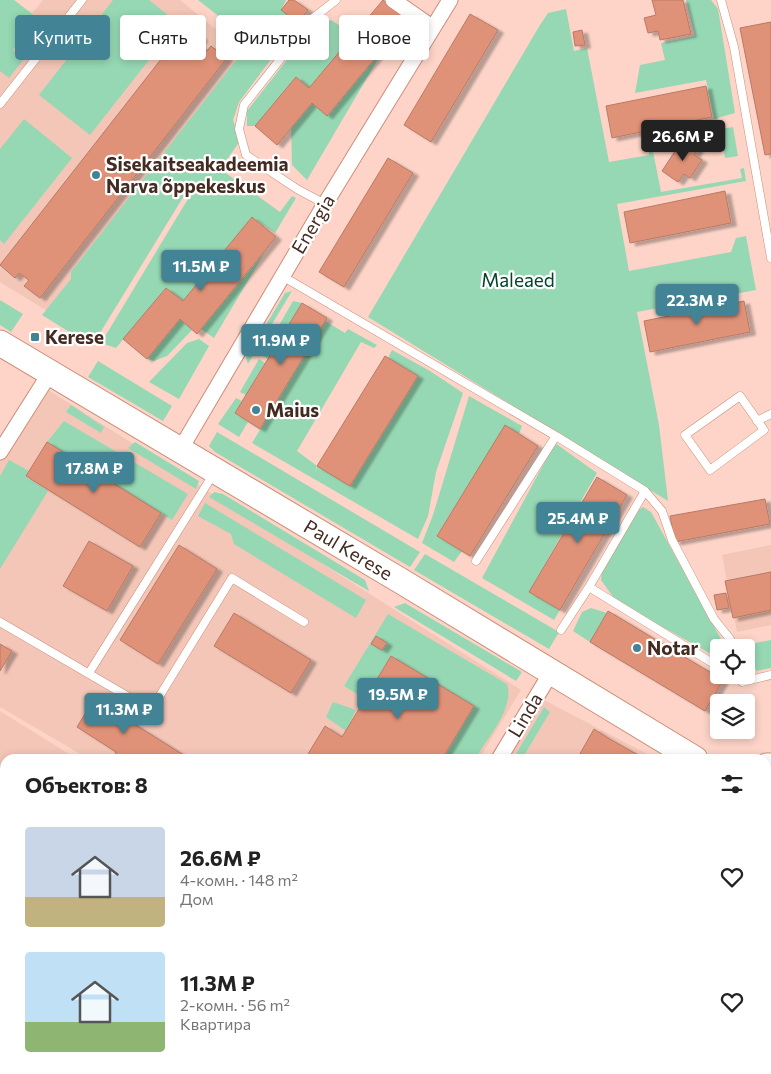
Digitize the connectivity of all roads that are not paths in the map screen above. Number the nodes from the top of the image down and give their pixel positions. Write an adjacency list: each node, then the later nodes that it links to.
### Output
1 (82, 0): 7 (lane)
2 (336, 0): 8 (lane)
3 (393, 0): 6 (street)
4 (450, 0): 6 (street, Energia)
5 (721, 0): 9 (lane)
6 (434, 28): 8 (street, Energia)
7 (0, 104)
8 (325, 204): 10 (street, Energia)
9 (771, 258)
10 (282, 276): 15 (lane); 16 (street, Energia)
11 (0, 343): 12 (highway, Paul Kerese)
12 (50, 373): 16 (highway, Paul Kerese); 17 (street)
13 (771, 414): 14 (lane)
14 (758, 421): 14 (lane)
15 (556, 436): 19 (lane); 20 (lane)
16 (180, 450): 18 (highway, Paul Kerese)
17 (0, 452)
18 (215, 471): 27 (highway, Paul Kerese); 28 (lane)
19 (645, 491): 21 (lane); 25 (lane)
20 (476, 561)
21 (589, 587): 24 (lane); 26 (lane)
22 (0, 622): 28 (lane)
23 (304, 622): 28 (lane)
24 (561, 630)
25 (730, 639)
26 (710, 662)
27 (552, 671): 31 (street, Linda); 32 (highway, Paul Kerese)
28 (89, 673)
29 (771, 675): 30 (lane)
30 (755, 677)
31 (502, 754)
32 (687, 754)

